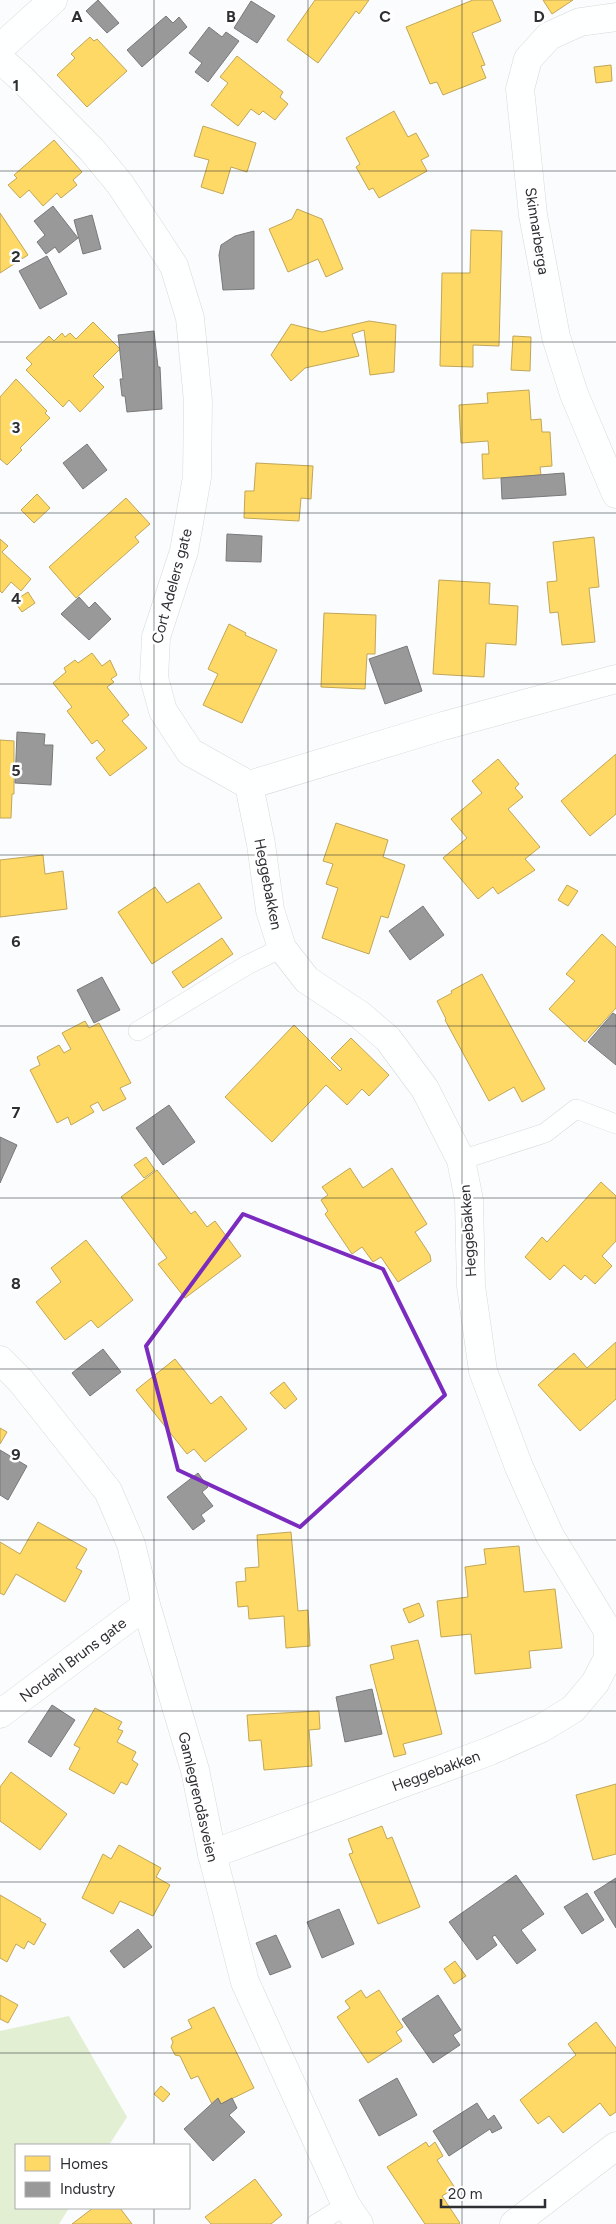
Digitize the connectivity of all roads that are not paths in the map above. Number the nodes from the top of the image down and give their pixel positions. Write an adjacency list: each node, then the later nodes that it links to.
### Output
1 (53, 0): 3 (street)
2 (616, 17): 5 (street, Skinnarberga)
3 (0, 48)
4 (0, 60): 7 (street, Cort Adelers gate)
5 (616, 494)
6 (613, 684): 7 (street)
7 (249, 785): 8 (street, Heggebakken)
8 (282, 948): 9 (lane); 11 (street, Heggebakken)
9 (138, 1031)
10 (616, 1124): 11 (lane)
11 (461, 1160): 14 (street, Heggebakken)
12 (0, 1360): 13 (street, Gamlegrendåsveien)
13 (146, 1605): 15 (street, Nordahl Bruns gate); 16 (street, Gamlegrendåsveien)
14 (612, 1631): 16 (street, Heggebakken)
15 (0, 1714)
16 (212, 1854): 18 (street, Gamlegrendåsveien)
17 (616, 2146): 20 (street)
18 (353, 2215): 19 (lane)
19 (316, 2224)
20 (514, 2224)

